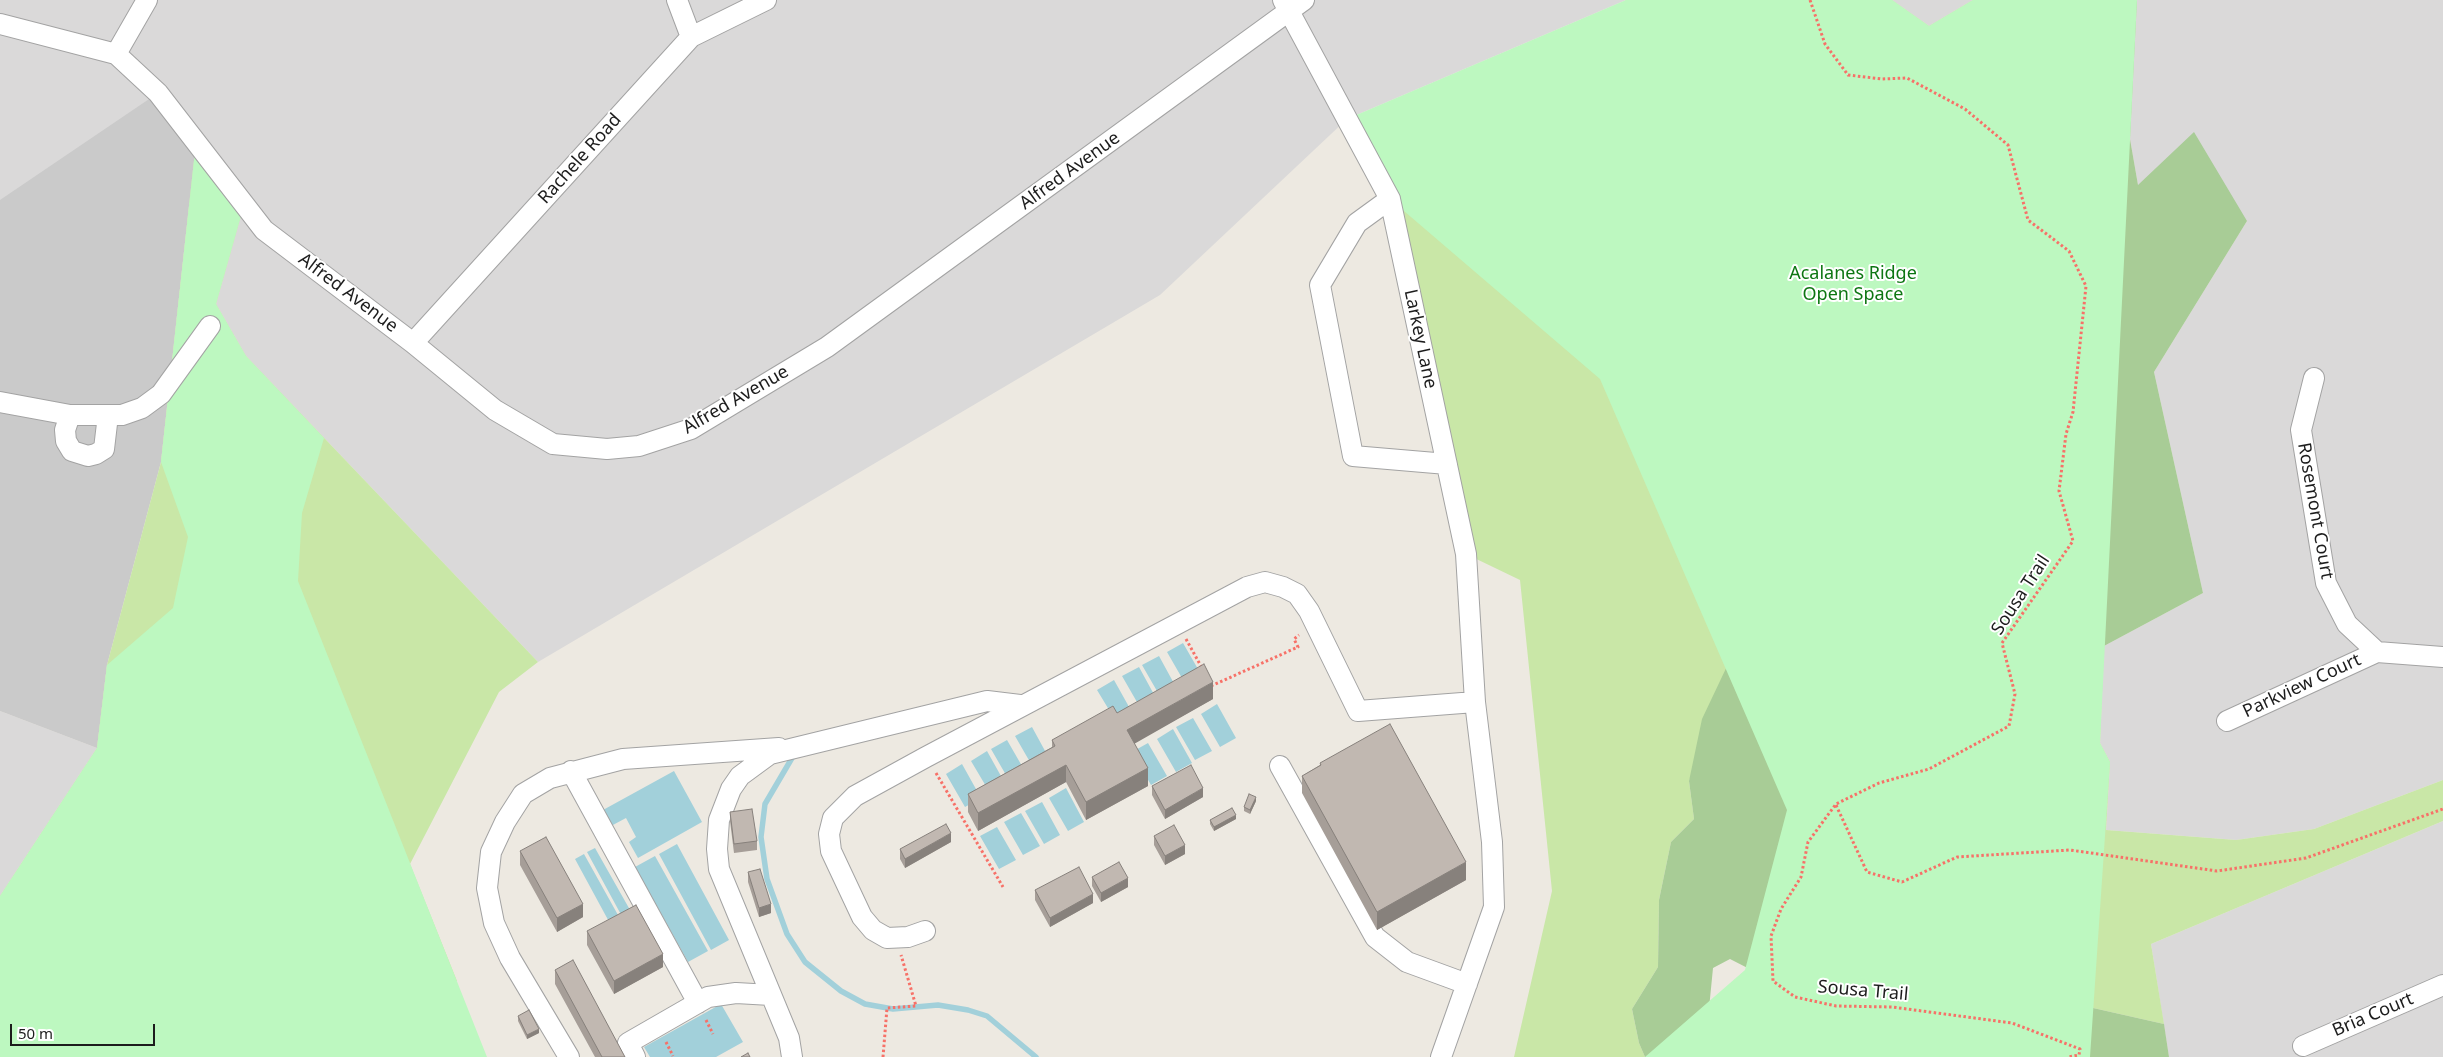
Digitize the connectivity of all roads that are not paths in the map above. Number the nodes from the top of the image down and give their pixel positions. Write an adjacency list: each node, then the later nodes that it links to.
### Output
1 (147, 0): 7 (street)
2 (677, 0): 6 (street)
3 (766, 0): 6 (street, Rachele Road)
4 (1292, 4): 8 (street, Larkey Lane); 10 (street, Alfred Avenue)
5 (0, 24): 7 (street, Alfred Avenue)
6 (691, 37): 10 (street, Rachele Road)
7 (116, 54): 10 (street, Alfred Avenue)
8 (1390, 199): 15 (street, Larkey Lane); 15 (street)
9 (210, 326): 14 (street)
10 (413, 343)
11 (2314, 378): 16 (street, Rosemont Court)
12 (0, 402): 13 (street)
13 (70, 415): 14 (street); 14 (street)
14 (108, 415)
15 (1447, 464): 18 (street, Larkey Lane)
16 (2377, 652): 17 (street); 20 (street, Parkview Court)
17 (2443, 657)
18 (1475, 702): 19 (street); 25 (street, Larkey Lane)
19 (1020, 705): 21 (street); 24 (street)
20 (2227, 721)
21 (792, 748): 23 (street); 27 (street)
22 (1280, 766): 25 (street)
23 (571, 771): 28 (street); 30 (street)
24 (925, 931)
25 (1467, 984): 33 (street, Larkey Lane)
26 (2443, 985): 29 (street, Bria Court)
27 (771, 995): 28 (street); 32 (street)
28 (698, 1003): 31 (street)
29 (2303, 1046)
30 (569, 1057)
31 (635, 1057)
32 (792, 1057)
33 (1441, 1057)

